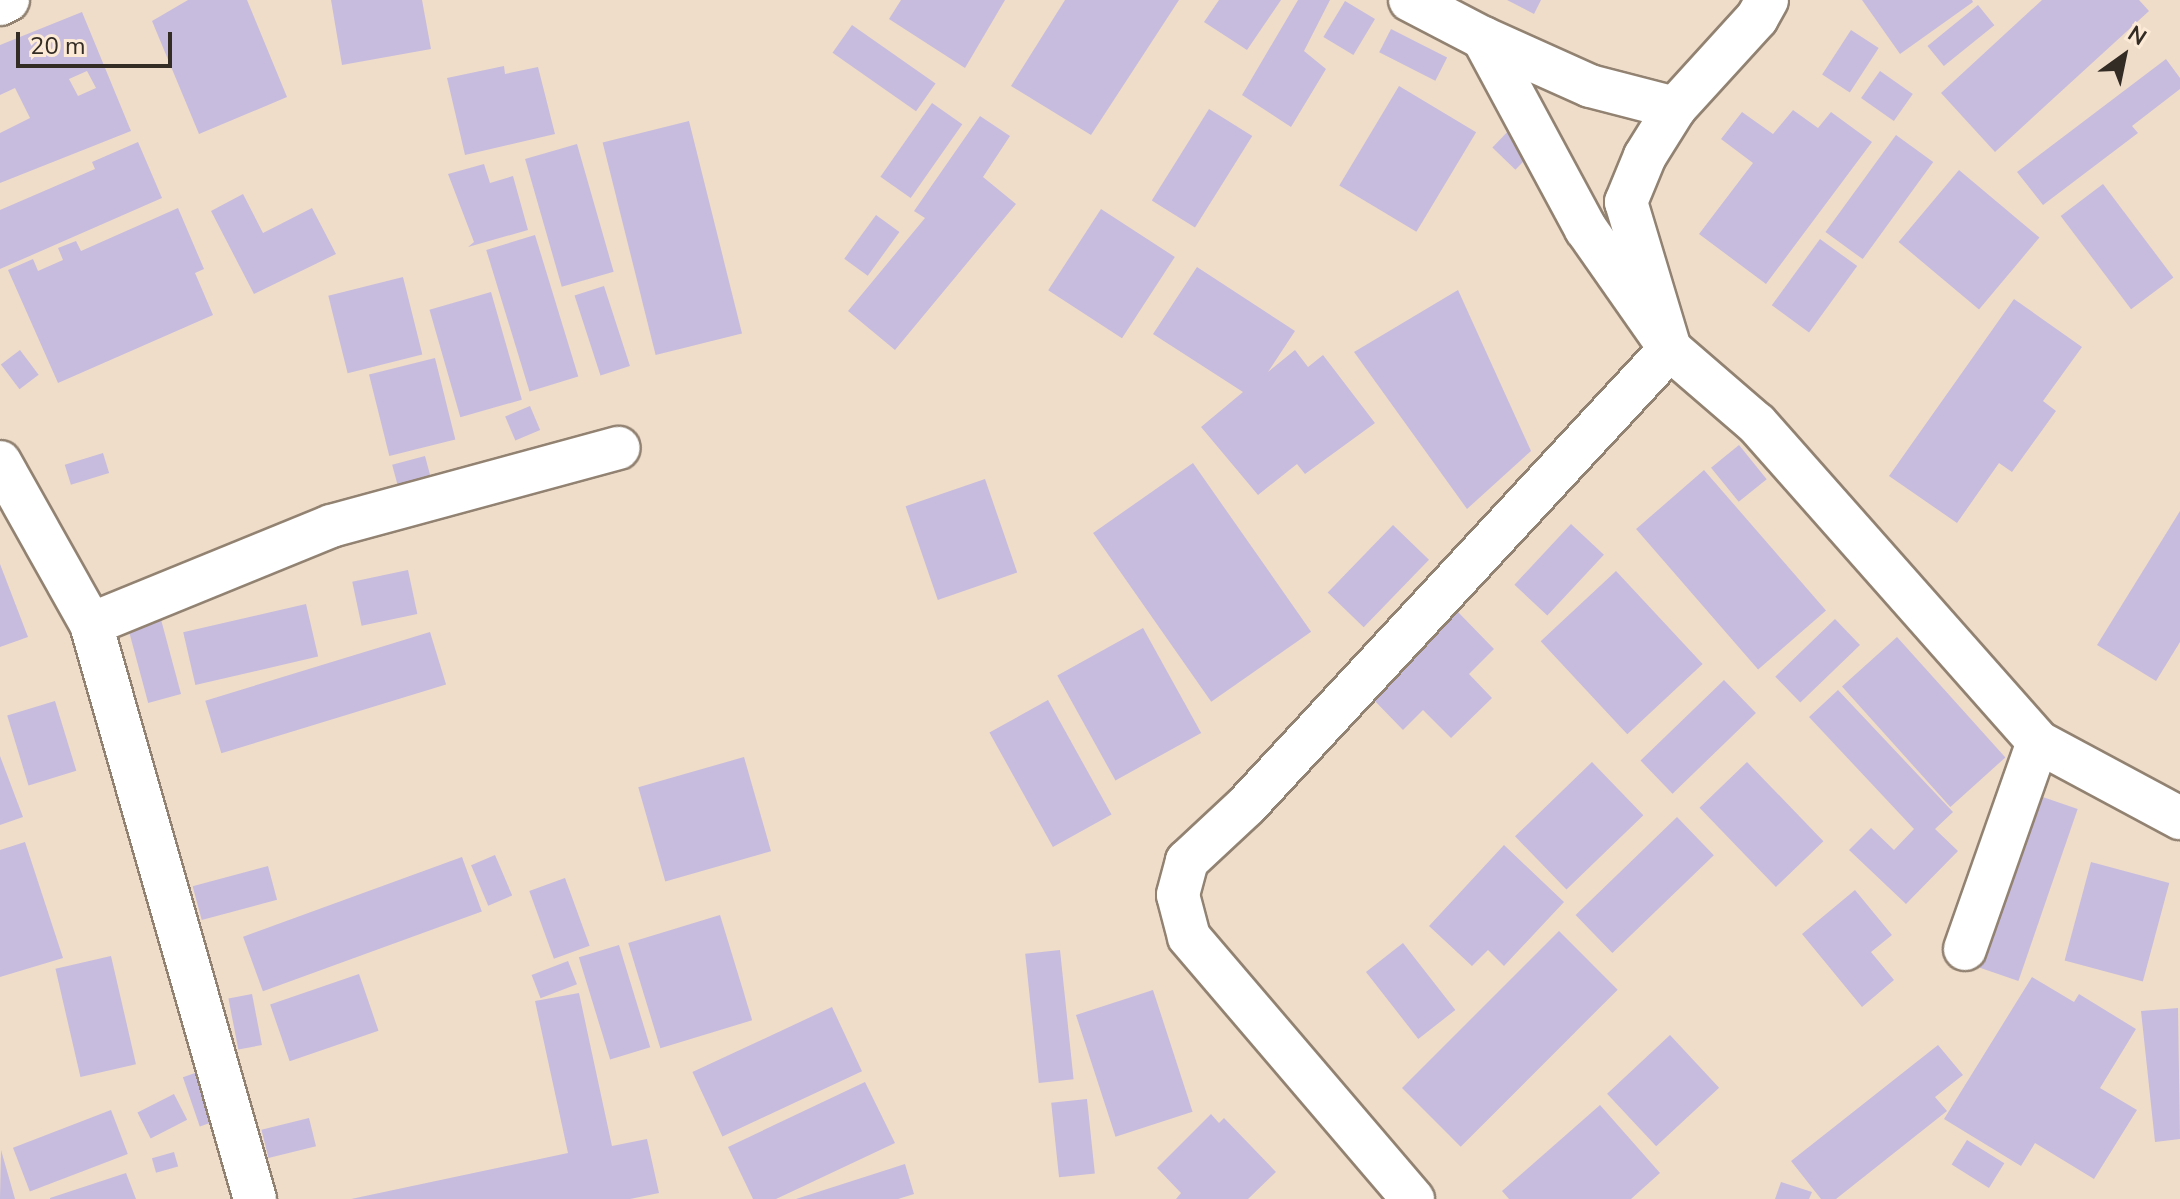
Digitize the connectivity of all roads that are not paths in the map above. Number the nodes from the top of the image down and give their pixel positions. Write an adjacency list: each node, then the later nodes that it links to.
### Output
1 (8, 0): 4 (street)
2 (1410, 0): 5 (street)
3 (1767, 0): 6 (street)
4 (0, 4)
5 (1483, 38): 6 (street); 7 (street)
6 (1675, 108): 7 (street)
7 (1670, 349): 11 (street); 15 (street)
8 (619, 448): 10 (street)
9 (0, 462): 10 (street)
10 (91, 624): 14 (street)
11 (2038, 742): 12 (street); 13 (street)
12 (2180, 818)
13 (1965, 949)
14 (255, 1199)
15 (1413, 1199)

